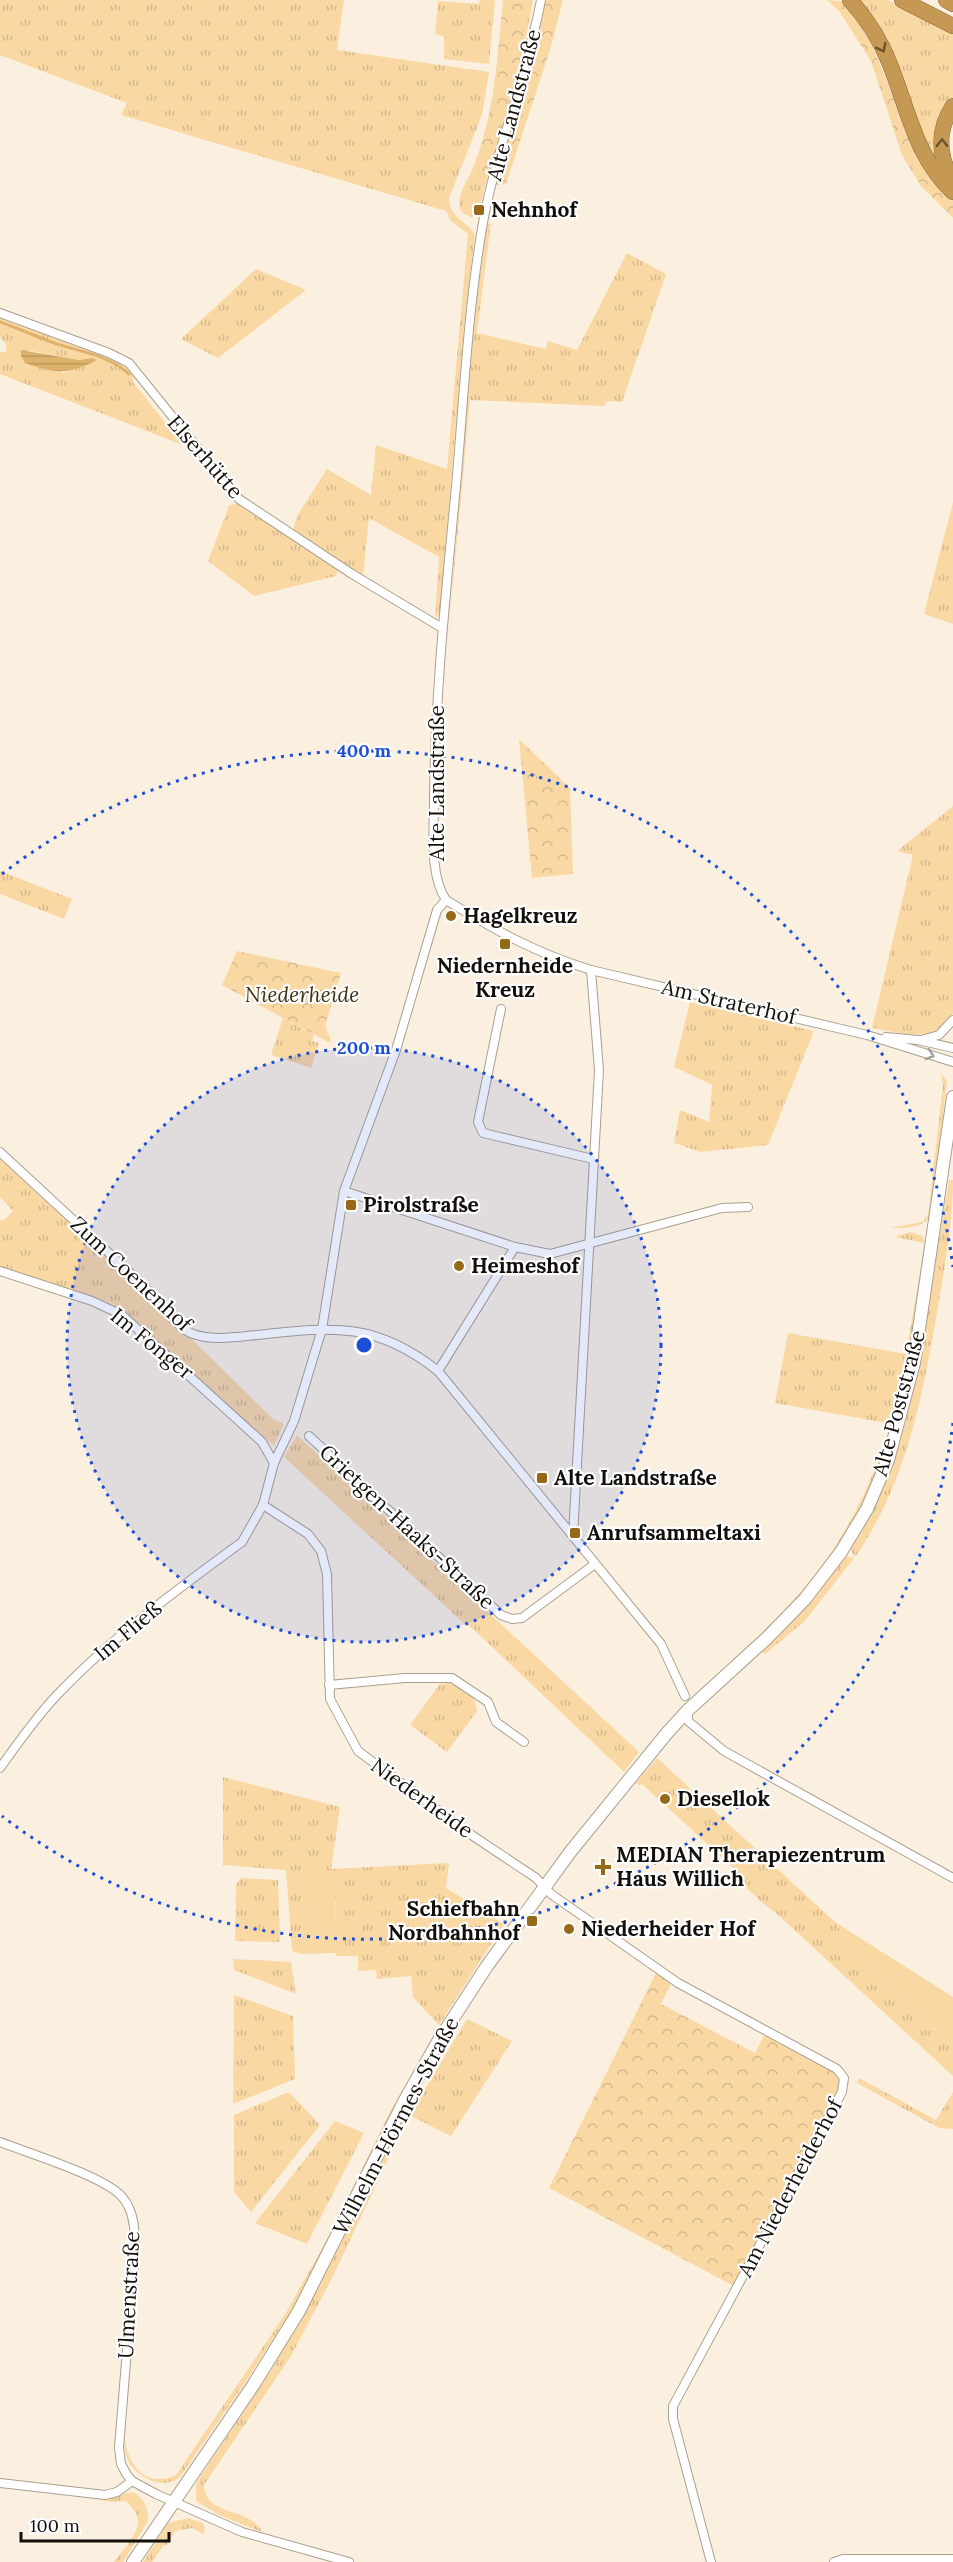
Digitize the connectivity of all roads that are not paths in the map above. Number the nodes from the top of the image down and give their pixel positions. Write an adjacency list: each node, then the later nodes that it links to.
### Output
1 (541, 0): 11 (street, Alte Landstraße)
2 (850, 0): 9 (highway, one-way to 9)
3 (902, 0): 6 (highway)
4 (946, 0): 5 (highway)
5 (953, 4)
6 (953, 26)
7 (953, 106): 8 (highway, one-way to 7)
8 (953, 181)
9 (953, 192)
10 (0, 313): 11 (street, Elserhütte)
11 (442, 628): 12 (street, Alte Landstraße)
12 (446, 900): 13 (street); 24 (street)
13 (591, 970): 16 (street, Am Straterhof); 22 (street)
14 (501, 1009): 22 (street)
15 (953, 1020): 17 (street, Am Straterhof)
16 (867, 1035): 17 (street, Am Straterhof); 19 (street, Am Straterhof, one-way to 19)
17 (918, 1040): 18 (street, Am Straterhof)
18 (953, 1048)
19 (953, 1062)
20 (953, 1097): 23 (street, Alte Poststraße)
21 (0, 1152): 29 (street, Zum Coenenhof)
22 (593, 1159): 26 (street)
23 (947, 1173): 38 (street, Alte Poststraße)
24 (344, 1191): 27 (street); 29 (street)
25 (748, 1207): 26 (street)
26 (589, 1245): 27 (street); 34 (street)
27 (515, 1247): 30 (street)
28 (0, 1271): 32 (street, Im Fonger)
29 (322, 1329): 30 (street); 32 (street)
30 (438, 1371): 34 (street)
31 (309, 1436): 35 (street, Grietgen-Haaks-Straße)
32 (274, 1462): 33 (street)
33 (263, 1505): 36 (street, Niederheide); 40 (street, Im Fließ)
34 (573, 1536): 35 (street)
35 (594, 1564): 37 (street)
36 (329, 1685): 39 (street); 42 (street, Niederheide)
37 (685, 1696)
38 (688, 1710): 41 (street); 42 (street, Wilhelm-Hörmes-Straße)
39 (524, 1742)
40 (0, 1768)
41 (953, 1878)
42 (545, 1887): 46 (street, Wilhelm-Hörmes-Straße); 50 (street, Am Niederheiderhof)
43 (0, 2142): 44 (street, Ulmenstraße)
44 (132, 2481): 45 (street); 46 (street)
45 (0, 2483)
46 (173, 2502): 48 (street, Wilhelm-Hörmes-Straße); 49 (street)
47 (953, 2559): 51 (street)
48 (133, 2562)
49 (349, 2562)
50 (711, 2562)
51 (834, 2562)

